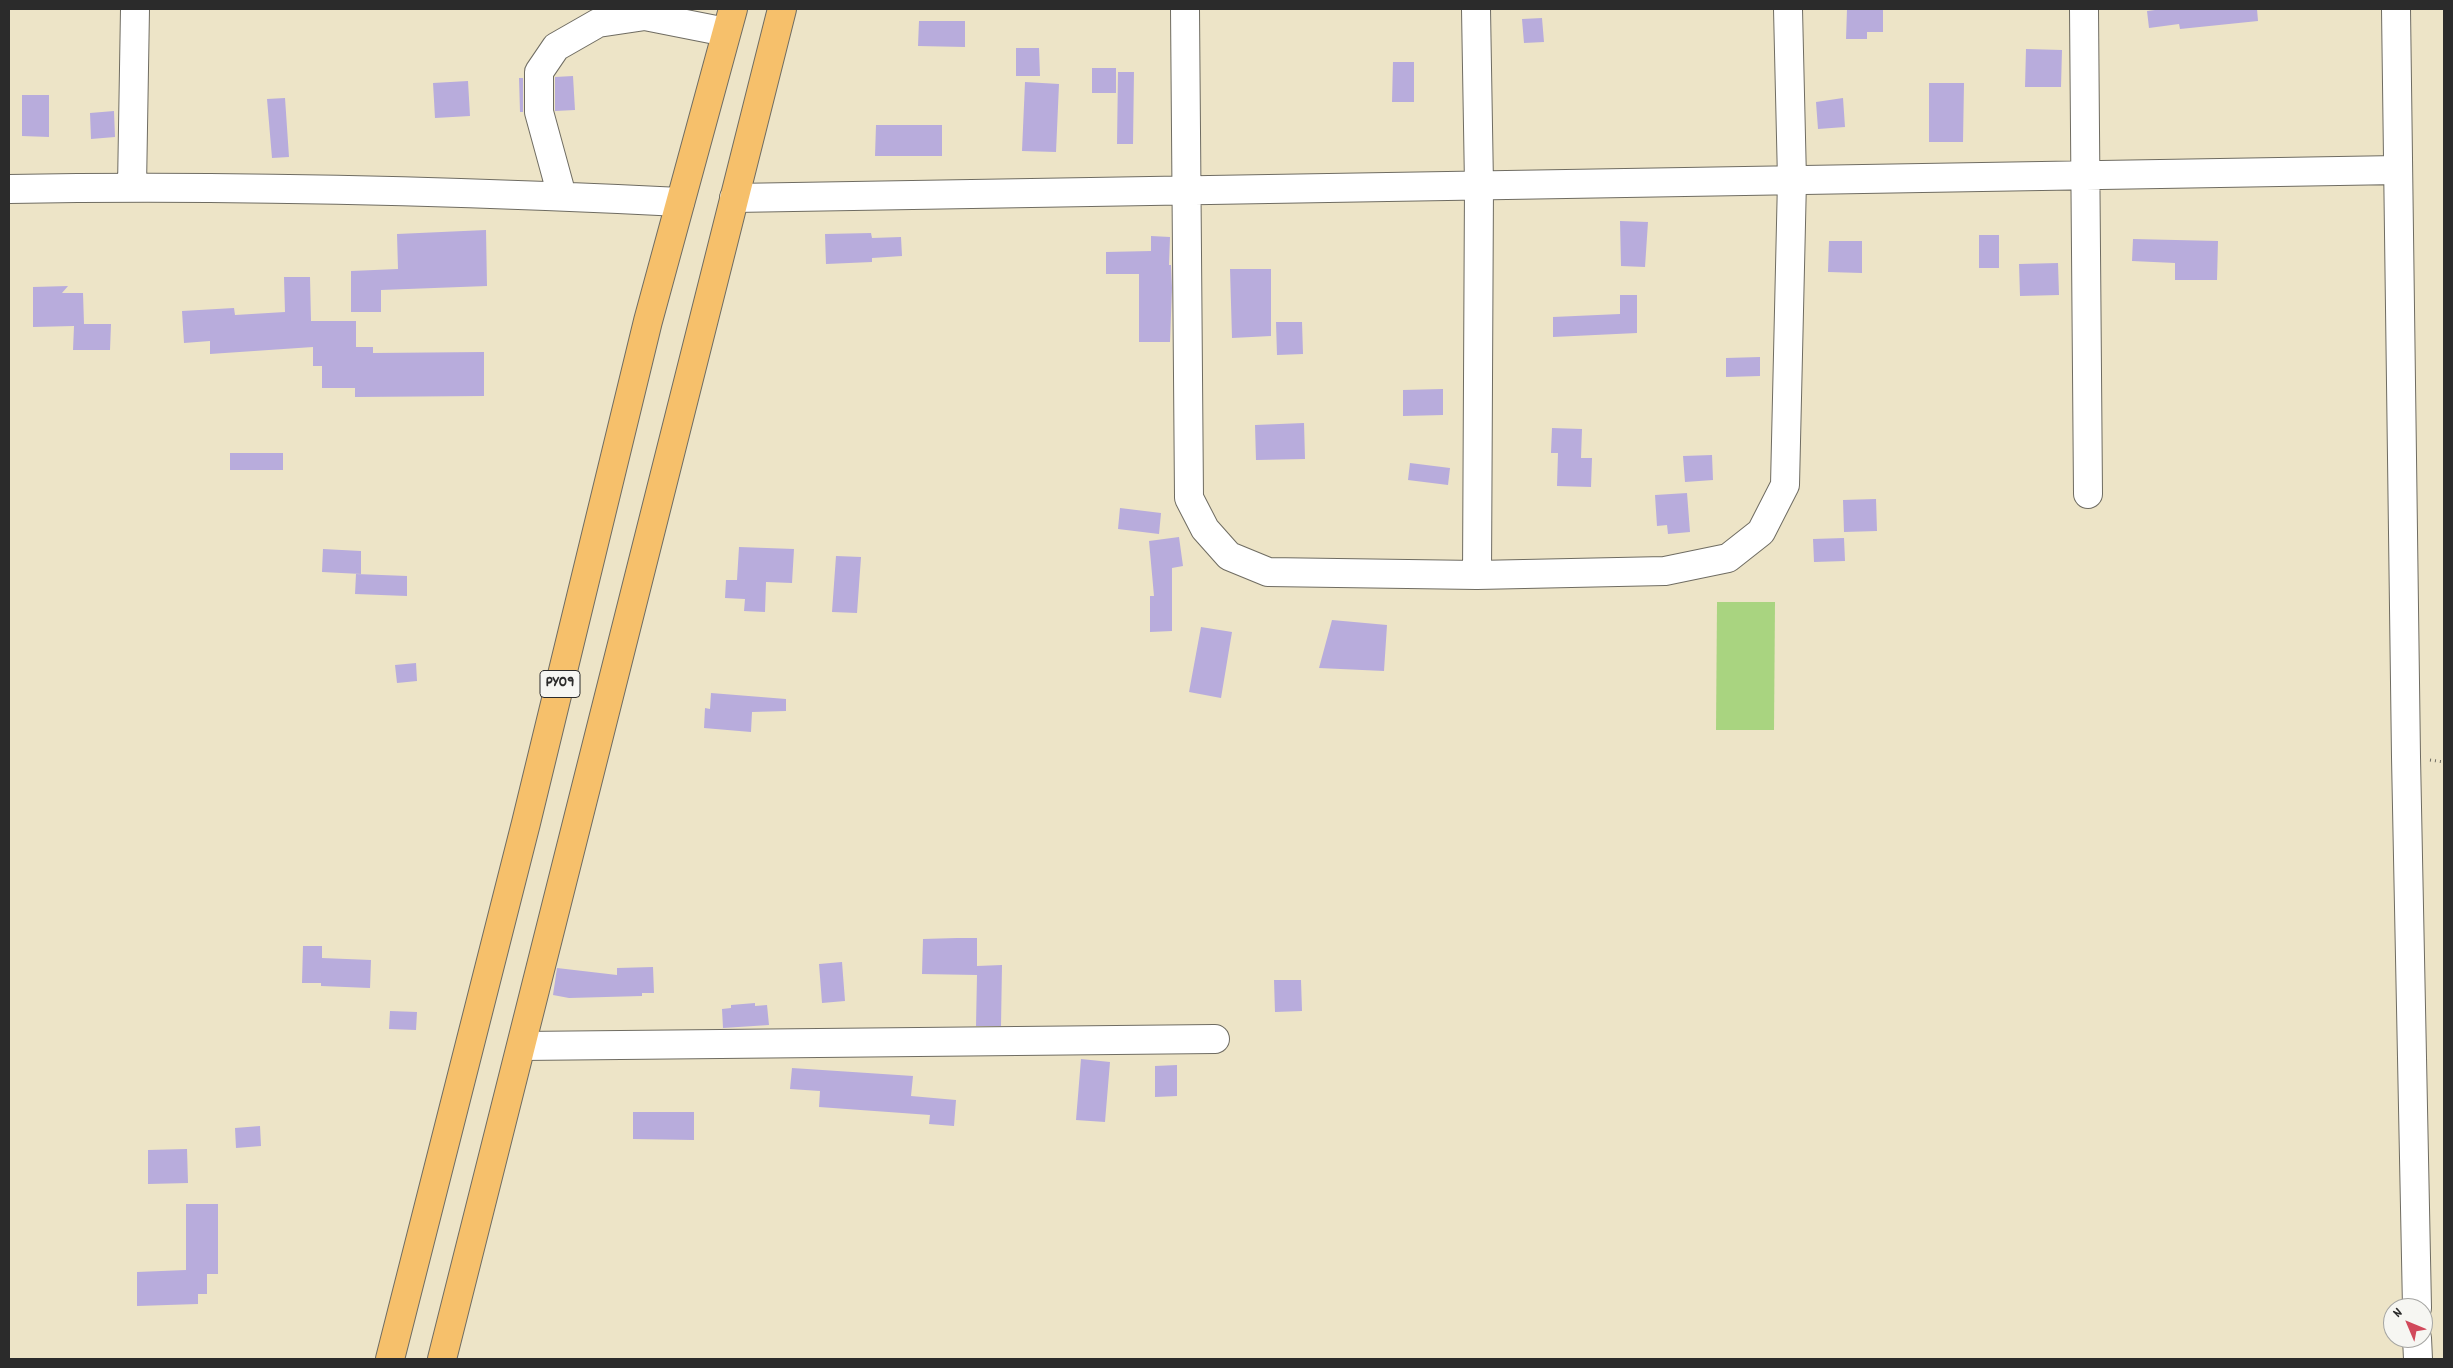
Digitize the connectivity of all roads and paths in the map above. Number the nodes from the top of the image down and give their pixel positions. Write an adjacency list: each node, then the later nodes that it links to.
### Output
1 (135, 9): 13 (street)
2 (782, 9): 17 (highway)
3 (1185, 9): 15 (street)
4 (1476, 9): 12 (street)
5 (1788, 9): 11 (street)
6 (2084, 9): 10 (street)
7 (2396, 9): 9 (street)
8 (729, 20): 16 (street); 18 (highway, PY09)
9 (2398, 170): 10 (street); 23 (street)
10 (2085, 175): 11 (street); 19 (street)
11 (1792, 180): 12 (street); 20 (street)
12 (1479, 184): 15 (street); 20 (street)
13 (132, 187): 14 (street); 16 (street)
14 (9, 189)
15 (1186, 189): 17 (street); 20 (street)
16 (562, 196): 18 (street)
17 (734, 198): 22 (highway)
18 (680, 202): 24 (highway, PY09)
19 (2088, 494)
20 (1477, 575)
21 (1215, 1038): 22 (street)
22 (522, 1046): 25 (highway)
23 (2417, 1298)
24 (390, 1359)
25 (442, 1359)

